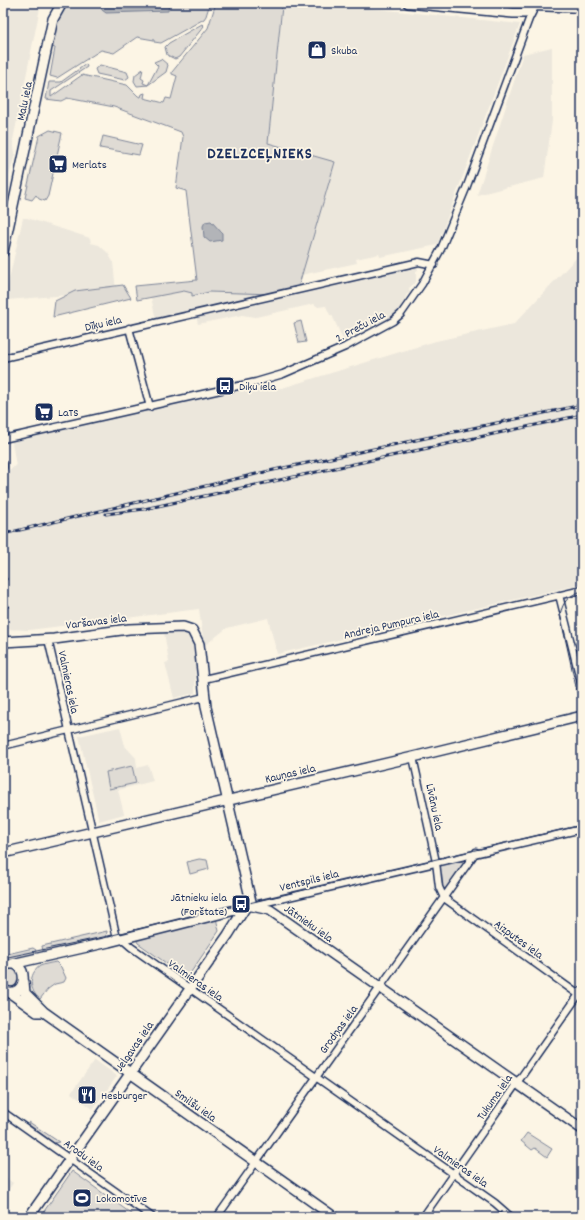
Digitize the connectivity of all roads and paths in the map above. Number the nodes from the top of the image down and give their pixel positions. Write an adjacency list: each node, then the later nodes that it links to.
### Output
1 (62, 3): 5 (street, Malu iela)
2 (408, 3): 3 (street)
3 (537, 5): 4 (street); 6 (street, 2. Preču iela)
4 (582, 9)
5 (3, 252)
6 (434, 265): 7 (street); 9 (street, 2. Preču iela)
7 (129, 328): 8 (street, Dīķu iela); 9 (street, Dīķu iela)
8 (3, 358)
9 (150, 407): 10 (street, 2. Preču iela)
10 (3, 439)
11 (3, 464): 12 (street)
12 (3, 468)
13 (582, 590): 14 (street, Andreja Pumpura iela)
14 (559, 595): 17 (street, Andreja Pumpura iela); 18 (street)
15 (48, 639): 16 (street, Varšavas iela); 17 (street, Varšavas iela); 21 (street, Valmieras iela)
16 (3, 642)
17 (204, 680): 19 (street)
18 (582, 687)
19 (204, 697): 21 (street); 24 (street)
20 (582, 716): 23 (street, Kauņas iela)
21 (68, 731): 22 (street); 26 (street, Valmieras iela)
22 (3, 746)
23 (413, 757): 24 (street, Kauņas iela); 29 (street, Līvānu iela)
24 (228, 800): 26 (street, Kauņas iela); 31 (street)
25 (582, 829): 27 (street, Ventspils iela)
26 (92, 832): 28 (street, Kauņas iela); 32 (street, Valmieras iela)
27 (476, 852): 29 (street, Ventspils iela); 30 (street, Grodņas iela)
28 (3, 853)
29 (436, 862): 30 (street, Līvānu iela); 31 (street, Ventspils iela)
30 (444, 898): 37 (street, Grodņas iela); 39 (street, Aizputes iela)
31 (249, 907): 32 (street, Ventspils iela); 36 (street, Jelgavas iela); 37 (street, Jātnieku iela)
32 (121, 938): 33 (street, Ventspils iela); 36 (street, Valmieras iela)
33 (43, 957): 34 (street, Ventspils iela); 35 (street, Ventspils iela)
34 (6, 965): 35 (street, Smilšu iela)
35 (24, 980): 38 (street, Ventspils iela); 40 (street, Smilšu iela)
36 (190, 988): 41 (street, Jelgavas iela); 42 (street, Valmieras iela)
37 (381, 988): 42 (street, Grodņas iela); 43 (street, Jātnieku iela)
38 (5, 991): 40 (street, Smilšu iela)
39 (581, 994): 43 (street, Tukuma iela)
40 (44, 1012): 41 (street, Smilšu iela)
41 (130, 1073): 46 (street, Jelgavas iela); 47 (street, Smilšu iela)
42 (316, 1078): 47 (street, Grodņas iela); 48 (street, Valmieras iela)
43 (517, 1083): 45 (street, Jātnieku iela); 48 (street, Tukuma iela)
44 (3, 1112): 46 (street, Arodu iela)
45 (582, 1129)
46 (70, 1159): 49 (street, Jelgavas iela); 50 (street, Arodu iela)
47 (257, 1162): 51 (street, Grodņas iela); 52 (street, Smilšu iela)
48 (453, 1174): 53 (street, Tukuma iela); 54 (street, Valmieras iela)
49 (28, 1217)
50 (152, 1217)
51 (217, 1217)
52 (334, 1217)
53 (423, 1217)
54 (511, 1217)

